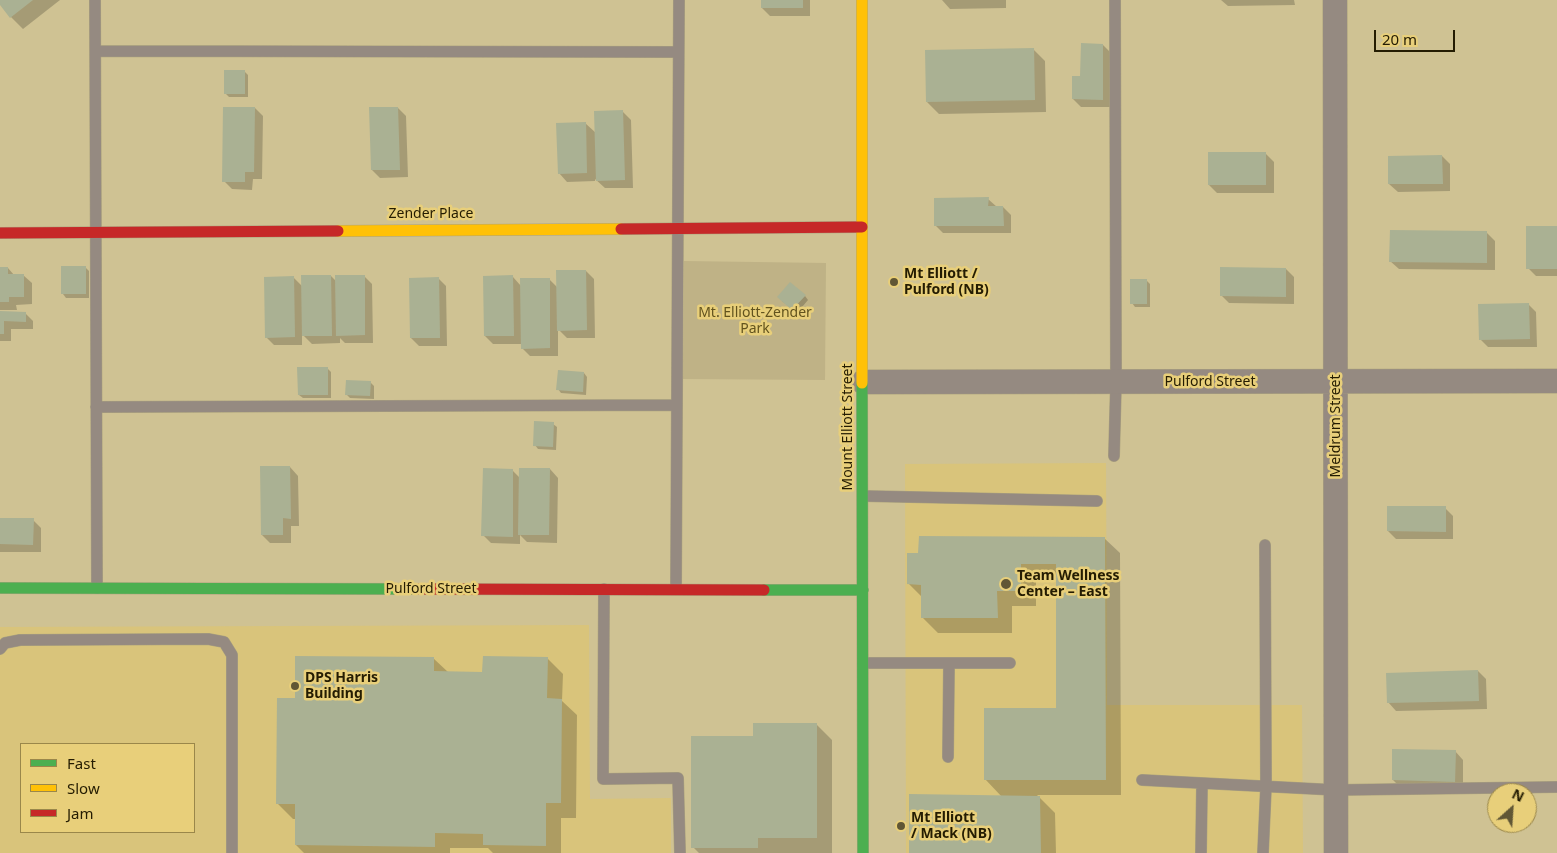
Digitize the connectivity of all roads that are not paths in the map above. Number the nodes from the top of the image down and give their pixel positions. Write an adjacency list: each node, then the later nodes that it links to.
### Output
1 (96, 0): 6 (lane)
2 (679, 0): 7 (lane)
3 (862, 0): 9 (street, Mount Elliott Street)
4 (1115, 0): 14 (lane)
5 (1335, 0): 15 (street, Meldrum Street)
6 (96, 51): 7 (lane); 10 (lane)
7 (678, 52): 8 (lane)
8 (678, 227): 9 (street, Zender Place); 10 (street, Zender Place); 16 (lane)
9 (862, 227): 13 (street, Mount Elliott Street)
10 (96, 232): 11 (street, Zender Place); 17 (lane)
11 (0, 233)
12 (1557, 381): 15 (street, Pulford Street)
13 (863, 382): 14 (street, Pulford Street); 19 (street, Mount Elliott Street)
14 (1116, 382): 15 (street, Pulford Street); 18 (lane)
15 (1336, 382): 36 (street, Meldrum Street)
16 (677, 405): 17 (lane); 25 (lane)
17 (96, 407): 23 (lane)
18 (1114, 456)
19 (863, 496): 20 (lane); 26 (street, Mount Elliott Street)
20 (1097, 501)
21 (1264, 545): 34 (lane)
22 (0, 588): 23 (street, Pulford Street)
23 (97, 588): 24 (street, Pulford Street)
24 (604, 589): 25 (street, Pulford Street); 38 (lane)
25 (676, 590): 26 (street, Pulford Street)
26 (863, 590): 29 (street, Mount Elliott Street)
27 (0, 650): 37 (lane)
28 (1010, 662): 30 (lane)
29 (863, 663): 30 (lane); 39 (street, Mount Elliott Street)
30 (949, 663): 31 (lane)
31 (948, 757)
32 (1142, 780): 33 (lane)
33 (1202, 784): 34 (lane); 40 (lane)
34 (1266, 786): 36 (lane); 41 (lane)
35 (1557, 787): 36 (lane)
36 (1336, 790): 42 (street, Meldrum Street)
37 (232, 853)
38 (680, 853)
39 (863, 853)
40 (1201, 853)
41 (1263, 853)
42 (1336, 853)

